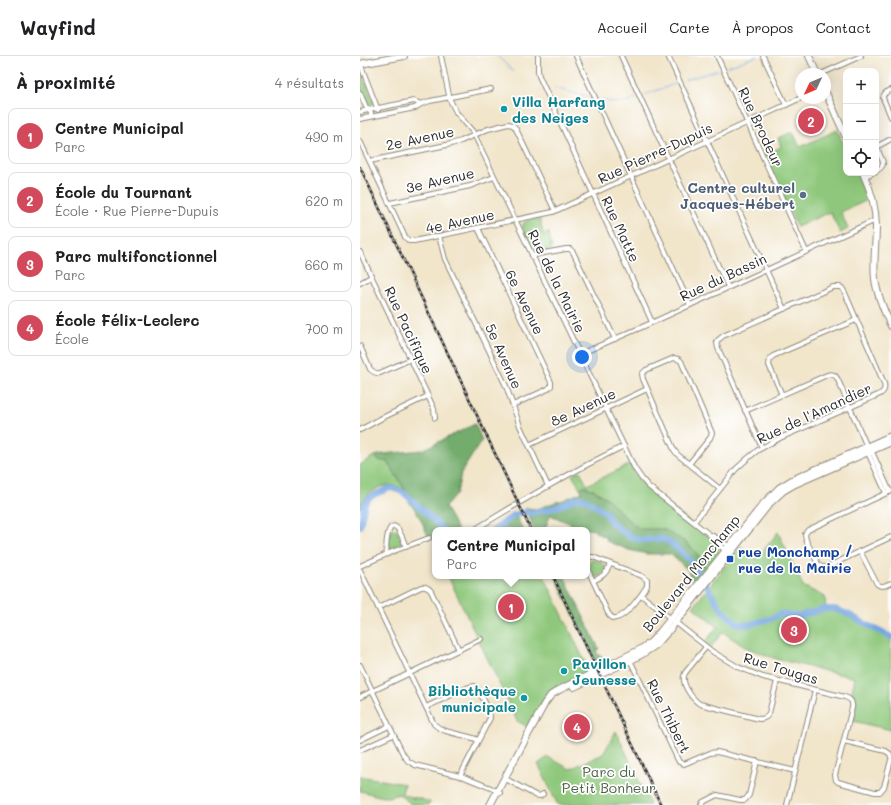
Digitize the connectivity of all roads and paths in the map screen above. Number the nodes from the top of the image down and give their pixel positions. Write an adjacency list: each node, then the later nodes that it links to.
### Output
1 (404, 56): 11 (street)
2 (441, 56): 17 (street, Rue de la Mairie)
3 (538, 56): 43 (street, Rue Matte)
4 (576, 56): 42 (street)
5 (621, 56): 37 (street)
6 (668, 56): 34 (street)
7 (717, 56): 29 (street, Rue Brodeur)
8 (763, 56): 21 (street)
9 (809, 56): 12 (street)
10 (861, 56): 13 (street)
11 (360, 64): 22 (street)
12 (814, 68)
13 (831, 70)
14 (491, 89): 17 (street)
15 (891, 90): 27 (street)
16 (360, 93): 23 (street)
17 (449, 98): 19 (street); 31 (street, Rue de la Mairie)
18 (795, 101): 21 (street, Rue Pierre-Dupuis)
19 (421, 104): 22 (street); 25 (street)
20 (831, 104): 30 (street)
21 (786, 105): 29 (street, Rue Pierre-Dupuis)
22 (378, 108): 23 (street); 25 (street)
23 (368, 110): 24 (street); 26 (street)
24 (360, 112)
25 (379, 115): 26 (street)
26 (371, 116): 28 (street)
27 (891, 117)
28 (360, 119)
29 (747, 123): 34 (street, Rue Pierre-Dupuis); 50 (street, Rue Brodeur)
30 (843, 130)
31 (474, 135): 38 (street, 2e Avenue); 41 (street, Rue de la Mairie); 45 (street, 2e Avenue)
32 (891, 140): 35 (street)
33 (360, 141): 38 (street)
34 (707, 141): 37 (street, Rue Pierre-Dupuis); 53 (street)
35 (879, 146)
36 (879, 152): 39 (street)
37 (669, 159): 42 (street, Rue Pierre-Dupuis); 56 (street)
38 (370, 161): 44 (street)
39 (879, 170)
40 (864, 176): 47 (street)
41 (494, 177): 44 (street, 3e Avenue); 46 (street, Rue de la Mairie)
42 (631, 177): 43 (street, Rue Pierre-Dupuis); 57 (street)
43 (593, 194): 45 (street, Rue Pierre-Dupuis); 60 (street, Rue Matte)
44 (390, 203): 49 (street, 4e Avenue)
45 (555, 212): 46 (street, Rue Pierre-Dupuis)
46 (515, 220): 48 (street, 4e Avenue); 52 (street, Rue de la Mairie)
47 (876, 220): 50 (street, Rue du Bassin); 61 (street)
48 (478, 228): 49 (street, 4e Avenue); 69 (street, 6e Avenue)
49 (439, 236): 69 (street, 5e Avenue)
50 (806, 251): 53 (street, Rue du Bassin)
51 (360, 252): 54 (street, Rue Pacifique)
52 (532, 257): 62 (street); 64 (street, Rue de la Mairie)
53 (766, 270): 56 (street, Rue du Bassin); 58 (street)
54 (371, 277): 55 (street); 65 (street, Rue Pacifique)
55 (360, 283)
56 (728, 287): 57 (street, Rue du Bassin)
57 (690, 305): 60 (street, Rue du Bassin)
58 (784, 309): 59 (street, Rue de l'Amandier); 72 (street)
59 (856, 320): 67 (street); 70 (street, Rue de l'Amandier)
60 (652, 322): 62 (street, Rue du Bassin)
61 (891, 326)
62 (615, 339): 64 (street, Rue du Bassin)
63 (360, 346): 65 (street)
64 (580, 354): 71 (street, Rue de la Mairie)
65 (411, 359): 68 (street, Rue Pacifique)
66 (647, 389): 71 (street, 8e Avenue); 81 (street); 81 (street)
67 (782, 395): 70 (street); 72 (street)
68 (428, 396): 73 (street, Rue Pacifique); 74 (street)
69 (513, 406): 77 (street, 5e Avenue)
70 (850, 408): 79 (street, Rue de l'Amandier); 80 (street)
71 (606, 409): 77 (street, 8e Avenue); 78 (street, Rue de la Mairie)
72 (745, 411): 79 (street)
73 (435, 418)
74 (360, 430)
75 (891, 436): 80 (street, Boulevard Monchamp)
76 (891, 442): 80 (street, Boulevard Monchamp)
77 (529, 445): 82 (street, 5e Avenue)
78 (624, 446): 82 (street); 85 (street, Rue de la Mairie)
79 (762, 448): 83 (street, Rue de l'Amandier)
80 (869, 450): 84 (street); 90 (street, Boulevard Monchamp)
81 (689, 464): 83 (street)
82 (548, 486): 86 (street)
83 (720, 489): 85 (street, Rue de l'Amandier)
84 (889, 492): 91 (street)
85 (694, 522): 90 (street, Rue de la Mairie)
86 (479, 527)
87 (891, 537): 91 (street)
88 (429, 538): 89 (street)
89 (406, 547): 92 (street); 92 (street)
90 (729, 550): 102 (street, Boulevard Monchamp)
91 (860, 551): 99 (street)
92 (387, 554): 95 (street)
93 (590, 557): 94 (street)
94 (610, 564): 98 (street); 100 (street)
95 (360, 566)
96 (360, 570): 101 (street)
97 (590, 575): 98 (street)
98 (593, 582): 100 (street)
99 (891, 583)
100 (641, 595): 102 (street, Rue Tougas)
101 (378, 608): 105 (street); 108 (street)
102 (673, 620): 104 (street, Rue Tougas); 106 (street, Boulevard Monchamp)
103 (481, 639): 105 (street)
104 (706, 647): 109 (street, Rue Tougas); 109 (street)
105 (459, 650): 108 (street)
106 (629, 658): 121 (street, Rue Thibert); 124 (street, Boulevard Monchamp)
107 (360, 665): 111 (street)
108 (409, 673): 111 (street); 113 (street)
109 (777, 681): 110 (street, Rue Tougas)
110 (815, 690): 118 (street, Rue Tougas); 122 (street)
111 (372, 691): 112 (street); 114 (street)
112 (360, 697)
113 (426, 707): 117 (street); 117 (street)
114 (389, 726): 115 (street); 116 (street)
115 (393, 735): 119 (street); 123 (street)
116 (360, 740)
117 (478, 740): 123 (street)
118 (844, 741): 120 (street, Rue Tougas); 120 (street, Rue Tougas)
119 (360, 750)
120 (891, 758)
121 (757, 761): 122 (street, Rue Thibert); 129 (street)
122 (795, 771): 130 (street)
123 (460, 776): 125 (street)
124 (506, 779): 125 (street, Boulevard Monchamp); 126 (street)
125 (499, 792): 127 (street, Boulevard Monchamp); 128 (street, Boulevard Monchamp)
126 (543, 794)
127 (490, 805)
128 (494, 805)
129 (701, 805)
130 (787, 805)

